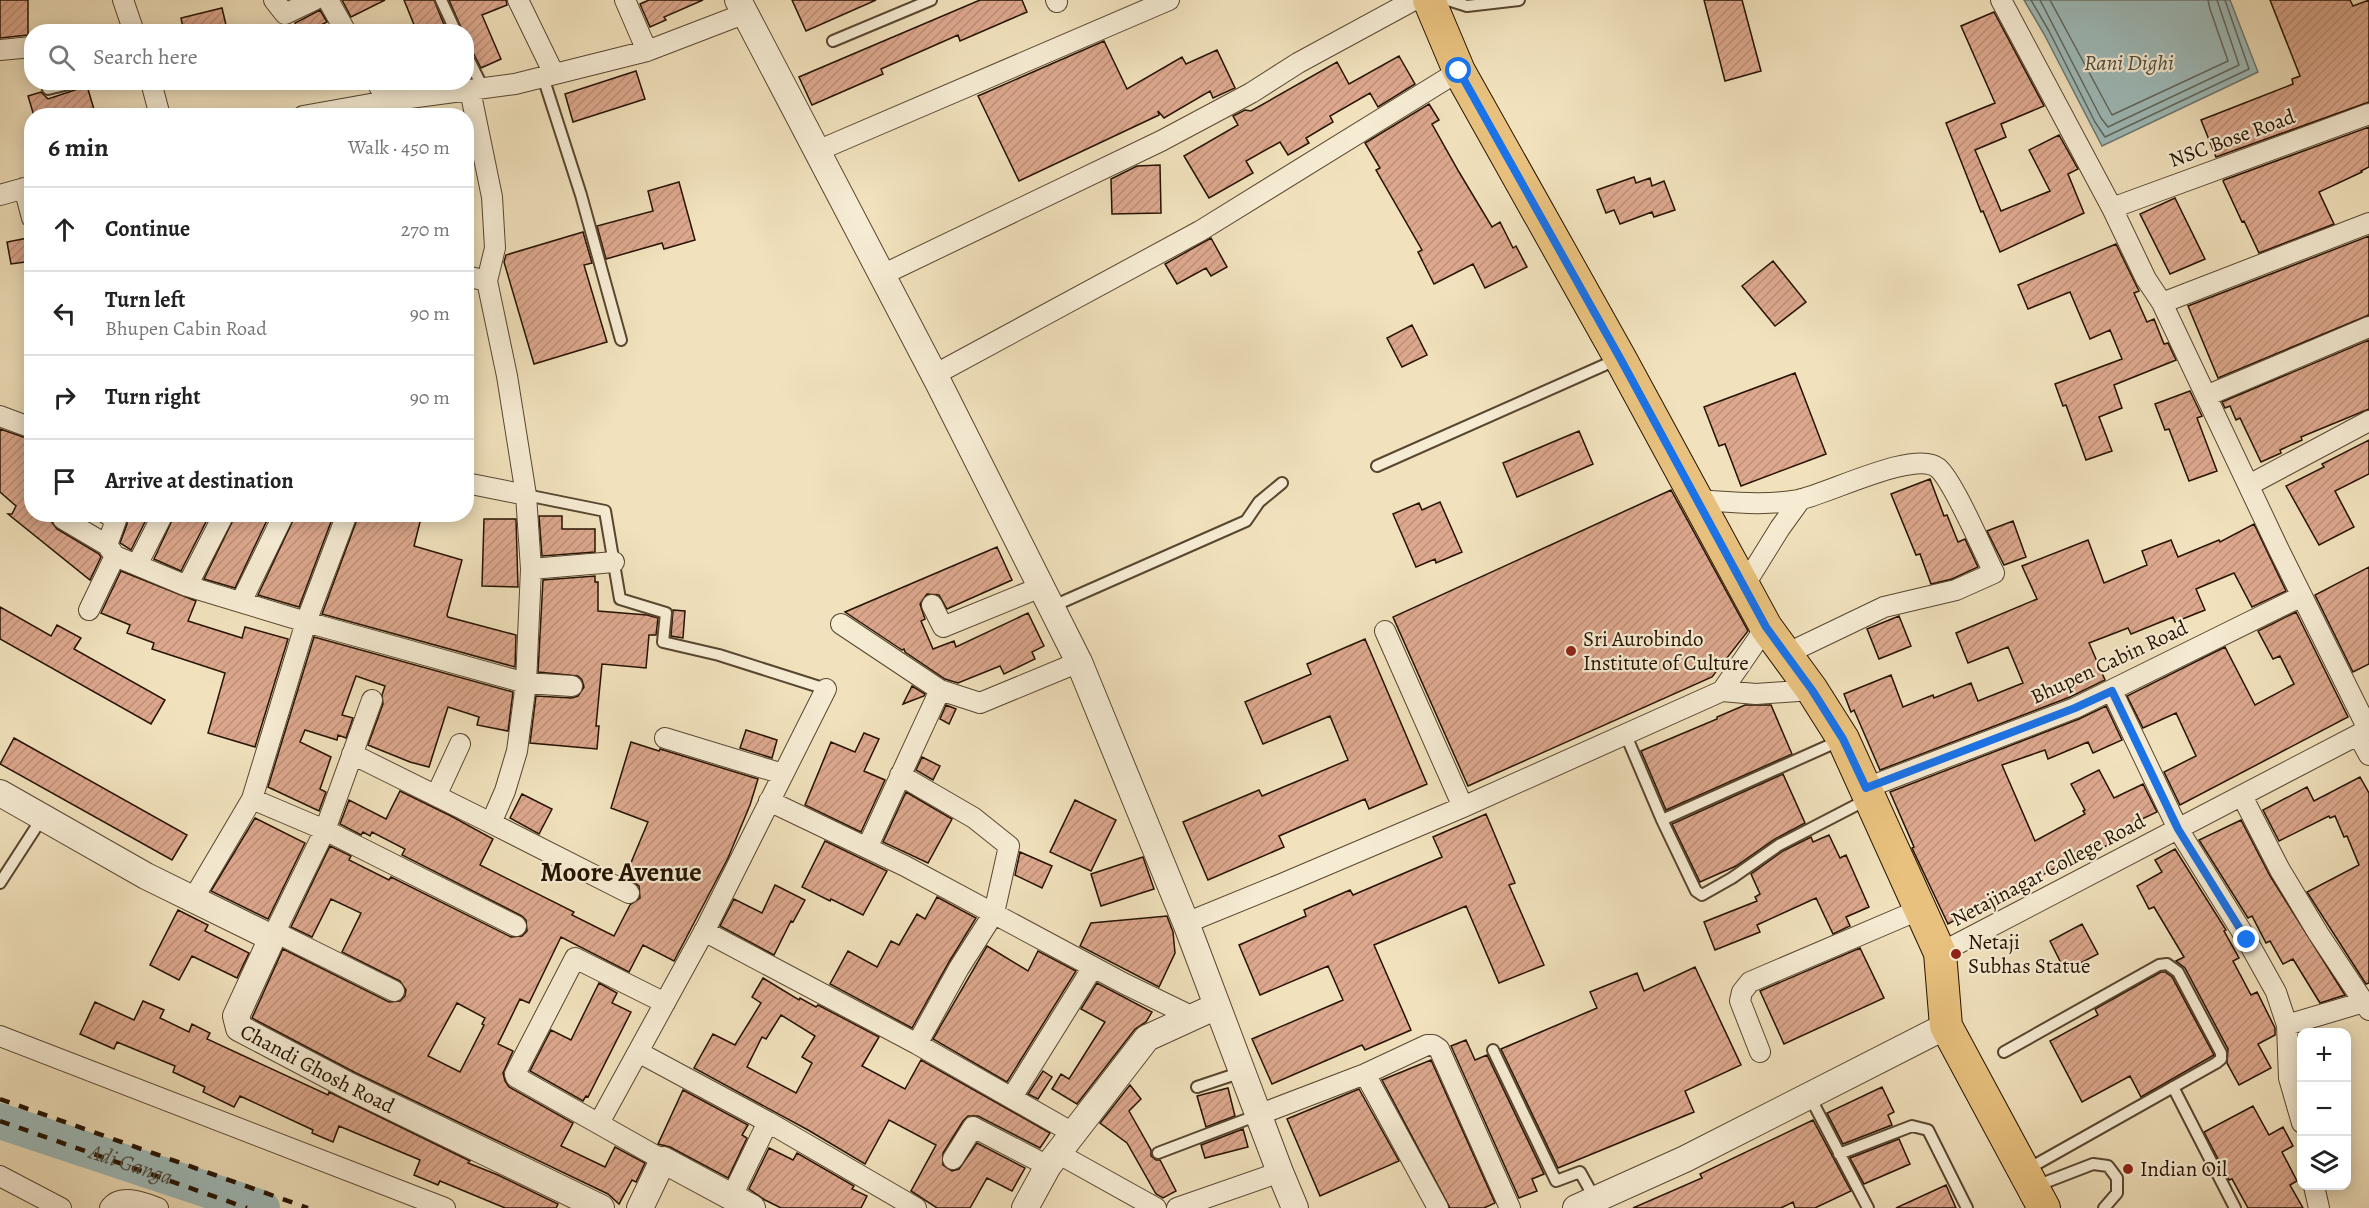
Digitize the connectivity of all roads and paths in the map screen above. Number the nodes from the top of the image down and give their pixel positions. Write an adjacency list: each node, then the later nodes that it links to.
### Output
1 (123, 0): 16 (street)
2 (274, 0): 3 (street)
3 (314, 0)
4 (328, 0): 17 (street)
5 (441, 0): 18 (lane)
6 (518, 0): 24 (street)
7 (625, 0): 22 (street)
8 (931, 0): 19 (lane)
9 (1169, 0): 34 (street)
10 (1414, 0): 39 (street)
11 (1429, 0): 23 (main road)
12 (1448, 0): 13 (lane)
13 (1519, 0)
14 (2001, 0): 37 (street)
15 (742, 7): 22 (street); 34 (street)
16 (131, 24)
17 (342, 24)
18 (452, 24)
19 (833, 41)
20 (24, 48): 21 (street)
21 (0, 50)
22 (646, 51): 24 (street)
23 (1459, 71): 45 (main road); 46 (street)
24 (548, 76): 26 (street); 44 (lane)
25 (474, 82): 26 (lane)
26 (476, 89): 41 (street)
27 (153, 90): 31 (street)
28 (381, 90): 30 (street)
29 (469, 90): 30 (street)
30 (387, 101): 32 (street)
31 (158, 108)
32 (348, 108)
33 (2369, 114): 37 (street, NSC Bose Road)
34 (817, 151): 39 (street)
35 (24, 187): 36 (street)
36 (1, 190)
37 (2112, 207): 42 (street)
38 (2369, 223): 42 (street)
39 (882, 276): 46 (street)
40 (474, 278): 41 (street)
41 (487, 281): 55 (street)
42 (2162, 303): 47 (street)
43 (2369, 327): 47 (street)
44 (621, 340)
45 (1620, 358): 51 (lane); 57 (main road)
46 (934, 375): 71 (street)
47 (2206, 396): 54 (street)
48 (0, 416): 50 (street)
49 (2369, 422): 54 (street)
50 (24, 425)
51 (1377, 466)
52 (1282, 483): 71 (lane)
53 (474, 485): 55 (street)
54 (2249, 485): 70 (street)
55 (526, 495): 65 (lane); 67 (street)
56 (1801, 499): 57 (street); 69 (street); 79 (street)
57 (1697, 500): 69 (main road)
58 (68, 522): 64 (street)
59 (116, 522): 64 (street)
60 (159, 522): 66 (street)
61 (220, 522): 68 (street)
62 (280, 522): 72 (street)
63 (344, 522): 75 (street)
64 (111, 550): 66 (street); 74 (street)
65 (614, 562): 67 (street); 83 (lane)
66 (137, 565): 68 (street)
67 (531, 569): 81 (street)
68 (187, 586): 72 (street)
69 (1744, 586): 77 (main road)
70 (2302, 596): 87 (street, Bhupen Cabin Road); 89 (street)
71 (1046, 597): 73 (street); 80 (street)
72 (241, 602): 75 (street)
73 (932, 605)
74 (89, 610)
75 (306, 622): 81 (street); 102 (street)
76 (840, 624): 84 (street)
77 (1766, 627): 79 (main road); 86 (street)
78 (1385, 631): 104 (street)
79 (1786, 654): 85 (main road)
80 (1079, 662): 84 (street); 116 (street)
81 (526, 683): 82 (street); 107 (street)
82 (572, 686)
83 (826, 689): 96 (street)
84 (940, 690): 97 (street)
85 (1812, 690): 86 (street); 92 (main road)
86 (1722, 691): 90 (street)
87 (2112, 691): 99 (street, Bhupen Cabin Road); 108 (street)
88 (372, 700): 94 (street)
89 (2365, 731): 95 (street); 101 (street, Netajinagar College Road)
90 (1625, 733): 104 (street); 106 (lane)
91 (665, 738): 96 (street)
92 (1843, 739): 99 (main road); 106 (lane)
93 (460, 744): 100 (street)
94 (352, 754): 100 (street); 109 (street)
95 (2369, 755)
96 (783, 774): 103 (street)
97 (900, 775): 110 (street); 115 (street)
98 (0, 792): 105 (street)
99 (1868, 793): 106 (lane); 114 (main road)
100 (436, 796): 107 (street)
101 (2242, 796): 108 (street, Netajinagar College Road); 125 (street)
102 (252, 799): 109 (street); 113 (street)
103 (769, 801): 110 (street); 118 (street)
104 (1463, 807): 116 (street)
105 (43, 817): 111 (lane); 113 (street)
106 (1662, 820)
107 (491, 823): 112 (street)
108 (2178, 829): 120 (street, Netajinagar College Road); 127 (street)
109 (325, 830): 117 (street); 119 (street)
110 (867, 848): 115 (street)
111 (0, 883)
112 (629, 894)
113 (193, 899): 119 (street)
114 (1921, 909): 120 (main road); 133 (street)
115 (994, 913): 121 (street); 130 (street)
116 (1186, 923): 124 (street)
117 (516, 926)
118 (704, 931): 123 (street); 130 (street)
119 (274, 935): 122 (street); 160 (street, Chandi Ghosh Road)
120 (1940, 953): 128 (main road)
121 (1093, 967): 126 (street); 140 (street)
122 (394, 991)
123 (665, 1003): 132 (street); 144 (street)
124 (1217, 1006): 126 (street); 135 (street)
125 (2366, 1006): 127 (street)
126 (1193, 1017): 145 (street)
127 (2288, 1025): 141 (street)
128 (1946, 1026): 139 (street); 152 (main road)
129 (0, 1035): 159 (street)
130 (917, 1044): 140 (street)
131 (1493, 1050): 155 (lane)
132 (638, 1052): 143 (street); 144 (street)
133 (1760, 1052)
134 (2004, 1052): 138 (lane)
135 (1242, 1072): 137 (lane); 142 (street)
136 (1365, 1074): 142 (street); 167 (street); 168 (street)
137 (1197, 1087)
138 (2173, 1087): 152 (lane); 172 (lane)
139 (1809, 1096): 147 (lane); 155 (street)
140 (1012, 1097): 145 (street)
141 (2297, 1108)
142 (1258, 1115): 146 (lane); 150 (street)
143 (768, 1122): 154 (street); 162 (street)
144 (599, 1123): 149 (street)
145 (1060, 1151): 148 (street); 163 (street); 164 (street)
146 (1158, 1153)
147 (1839, 1154): 169 (lane); 170 (lane)
148 (953, 1159)
149 (663, 1160): 154 (street); 161 (street)
150 (1280, 1172): 165 (street); 166 (street)
151 (0, 1176): 156 (street)
152 (2033, 1189): 171 (lane)
153 (2315, 1190): 173 (street)
154 (741, 1203)
155 (1586, 1204)
156 (62, 1208)
157 (110, 1208): 158 (street)
158 (158, 1208)
159 (445, 1208)
160 (601, 1208)
161 (640, 1208)
162 (916, 1208)
163 (1025, 1208)
164 (1156, 1208)
165 (1177, 1208)
166 (1295, 1208)
167 (1438, 1208)
168 (1510, 1208)
169 (1868, 1208)
170 (1967, 1208)
171 (2104, 1208)
172 (2235, 1208)
173 (2319, 1208)

